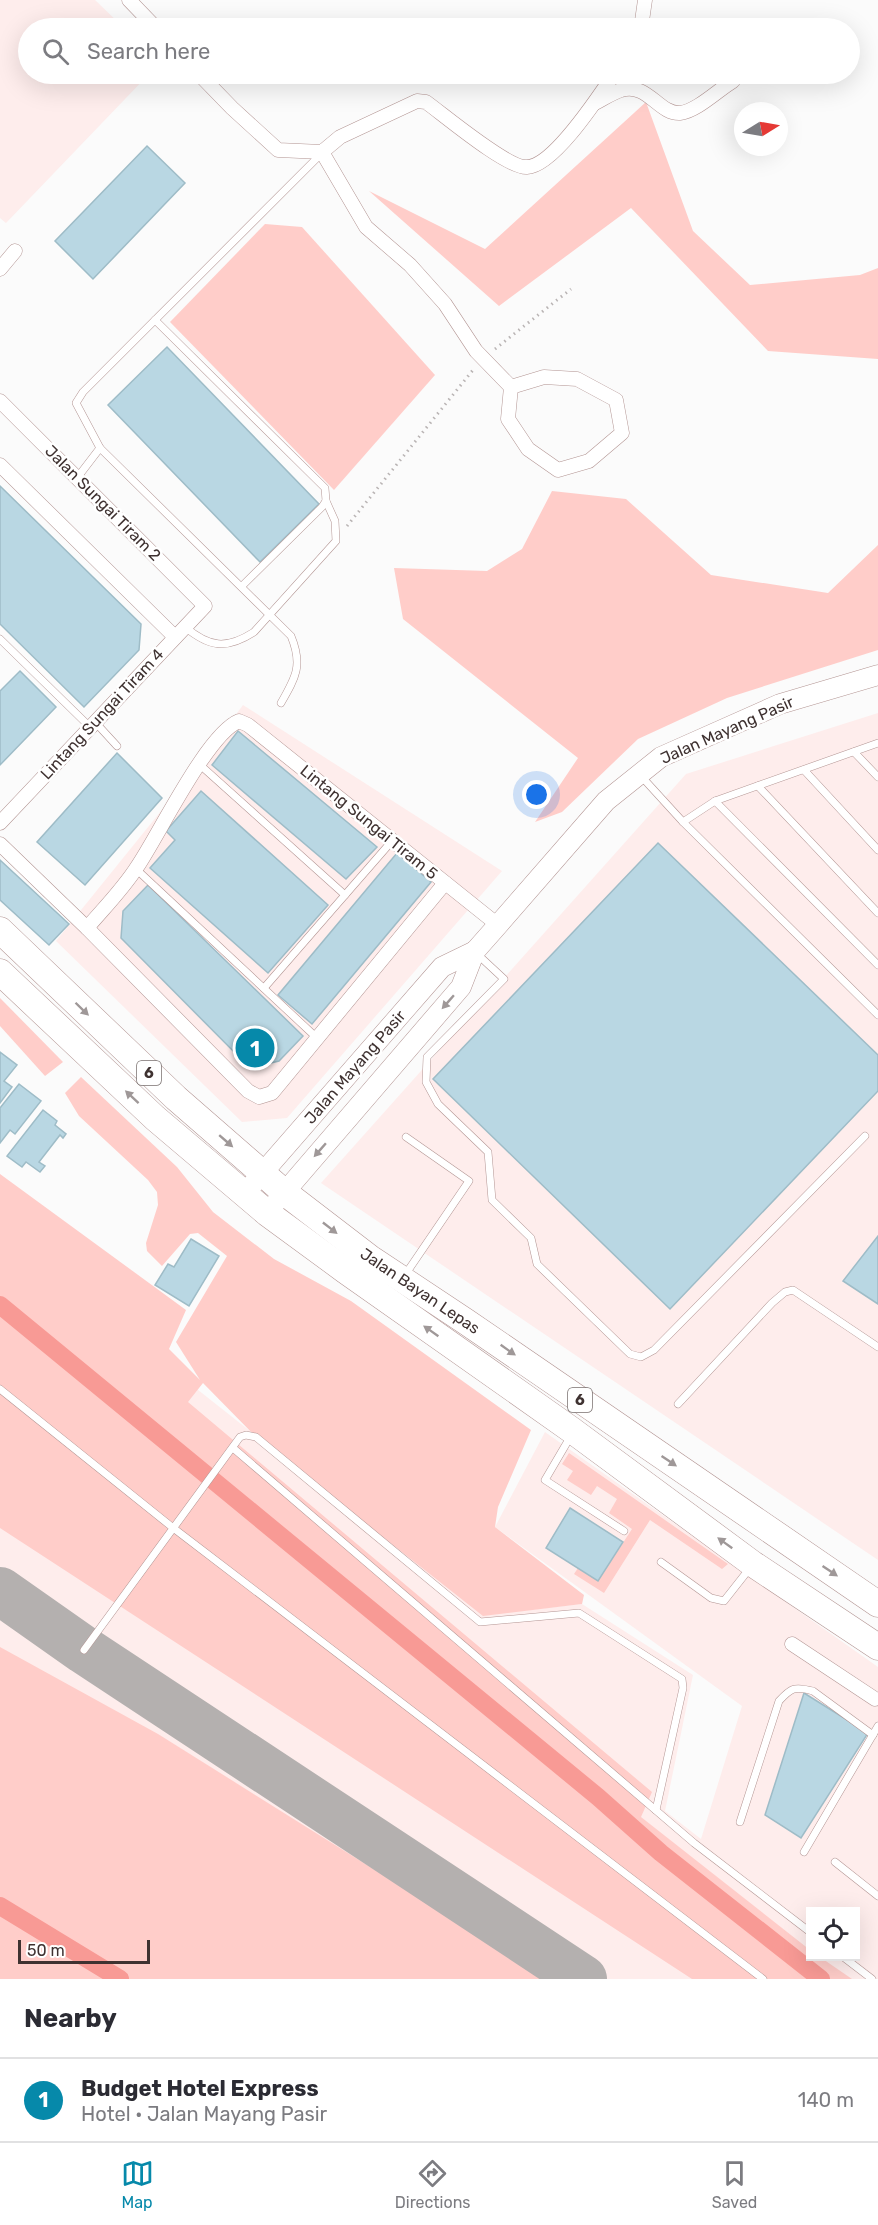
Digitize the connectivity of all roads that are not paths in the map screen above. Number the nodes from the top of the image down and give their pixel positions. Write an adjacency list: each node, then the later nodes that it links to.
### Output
1 (129, 0): 3 (street)
2 (645, 0): 4 (street)
3 (146, 18)
4 (642, 18)
5 (209, 84): 9 (street)
6 (607, 84): 8 (street)
7 (729, 84): 8 (street)
8 (595, 103): 9 (street)
9 (322, 152): 12 (lane); 13 (street)
10 (15, 251): 11 (street)
11 (0, 269)
12 (155, 320): 15 (lane); 18 (lane)
13 (511, 387): 13 (street)
14 (0, 401): 17 (street, Jalan Sungai Tiram 2)
15 (100, 448): 17 (lane); 19 (lane)
16 (0, 465): 22 (street)
17 (77, 477): 20 (street, Jalan Sungai Tiram 2)
18 (326, 501): 19 (lane); 21 (lane)
19 (242, 586): 21 (lane)
20 (205, 606): 22 (street, Lintang Sungai Tiram 4)
21 (269, 613): 22 (lane); 25 (lane)
22 (180, 632): 26 (street, Lintang Sungai Tiram 4)
23 (0, 639): 26 (lane)
24 (878, 675): 32 (street, Jalan Mayang Pasir)
25 (282, 703)
26 (93, 725): 28 (lane); 37 (street, Lintang Sungai Tiram 4)
27 (878, 743): 29 (lane)
28 (117, 746)
29 (854, 752): 31 (lane); 33 (lane)
30 (199, 764): 38 (street, Lintang Sungai Tiram 5); 41 (street); 43 (lane)
31 (804, 770): 34 (lane); 40 (lane)
32 (639, 774): 36 (lane); 45 (street, Jalan Mayang Pasir)
33 (878, 777)
34 (758, 786): 35 (lane); 44 (lane)
35 (715, 801): 36 (lane); 49 (lane)
36 (683, 822): 52 (lane)
37 (0, 823)
38 (392, 841): 42 (street, Lintang Sungai Tiram 5); 43 (lane)
39 (0, 844): 46 (street)
40 (878, 850)
41 (136, 869): 46 (street); 51 (lane)
42 (445, 883): 45 (street, Lintang Sungai Tiram 5); 53 (street)
43 (345, 894): 51 (lane)
44 (878, 913)
45 (498, 925): 48 (street, Jalan Mayang Pasir)
46 (87, 928): 53 (street)
47 (0, 930): 57 (highway, Jalan Bayan Lepas / 6, one-way to 57)
48 (474, 951): 55 (lane); 57 (street, Jalan Mayang Pasir); 58 (street, Jalan Mayang Pasir, one-way to 58)
49 (878, 965)
50 (0, 972): 54 (highway, Jalan Bayan Lepas / 6, one-way to 50)
51 (264, 988): 53 (lane)
52 (878, 1015)
53 (317, 1038)
54 (175, 1136): 59 (highway, Jalan Bayan Lepas / 6); 61 (highway)
55 (865, 1136)
56 (406, 1137): 62 (lane)
57 (262, 1172): 58 (highway, Jalan Bayan Lepas / 6); 59 (street, Jalan Mayang Pasir)
58 (284, 1192): 60 (street, Jalan Mayang Pasir); 62 (highway, Jalan Bayan Lepas / 6, one-way to 62)
59 (245, 1193): 60 (highway, Jalan Bayan Lepas / 6)
60 (267, 1213): 61 (highway, Jalan Bayan Lepas / 6)
61 (346, 1271): 66 (highway, Jalan Bayan Lepas / 6, one-way to 61)
62 (402, 1279): 72 (highway, Jalan Bayan Lepas / 6, one-way to 72)
63 (878, 1347): 65 (lane)
64 (0, 1389): 68 (lane)
65 (678, 1404)
66 (573, 1431): 69 (lane); 71 (highway, Jalan Bayan Lepas / 6, one-way to 66)
67 (232, 1448): 68 (lane); 79 (lane); 79 (lane)
68 (172, 1527): 75 (lane); 86 (lane)
69 (624, 1531)
70 (662, 1562): 71 (lane)
71 (753, 1564): 74 (highway, Jalan Bayan Lepas / 6)
72 (878, 1604)
73 (792, 1644): 76 (street)
74 (878, 1647)
75 (84, 1650)
76 (877, 1698)
77 (878, 1726): 78 (lane)
78 (873, 1735): 80 (lane); 81 (lane)
79 (656, 1810): 84 (lane)
80 (740, 1822)
81 (804, 1852)
82 (835, 1863): 83 (lane)
83 (878, 1896)
84 (806, 1929)
85 (849, 1961): 87 (lane)
86 (763, 1979)
87 (872, 1979)

